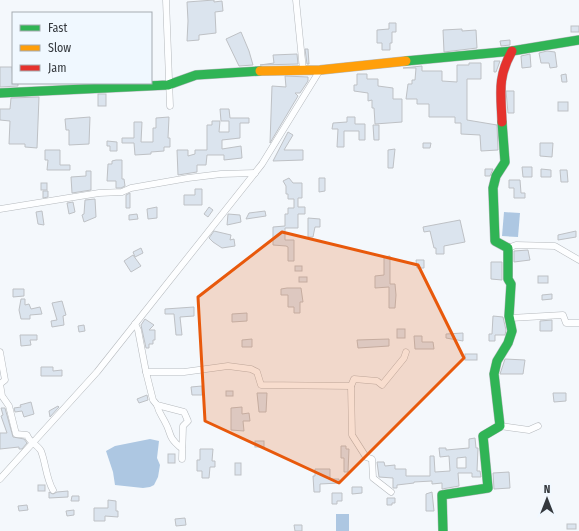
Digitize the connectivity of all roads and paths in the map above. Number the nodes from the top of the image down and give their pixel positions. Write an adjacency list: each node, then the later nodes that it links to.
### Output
1 (166, 0): 7 (street)
2 (296, 0): 5 (street)
3 (579, 40): 4 (street)
4 (512, 52): 6 (street); 12 (street)
5 (303, 70): 6 (street); 7 (street)
6 (320, 70): 10 (street)
7 (168, 85): 8 (street); 9 (street)
8 (0, 93)
9 (170, 106)
10 (255, 173): 11 (street); 16 (street)
11 (0, 208)
12 (508, 248): 13 (street); 14 (street)
13 (579, 260)
14 (510, 318): 15 (street); 22 (street)
15 (579, 323)
16 (135, 324): 19 (street); 24 (street)
17 (0, 352): 24 (street)
18 (406, 352): 20 (street)
19 (146, 372): 20 (street); 21 (street)
20 (351, 386): 29 (street)
21 (157, 405): 25 (street); 25 (street)
22 (500, 426): 23 (street); 30 (street)
23 (538, 426)
24 (32, 443): 27 (street); 28 (street)
25 (182, 446): 26 (street)
26 (182, 459)
27 (0, 479)
28 (53, 490)
29 (391, 492)
30 (443, 531)

